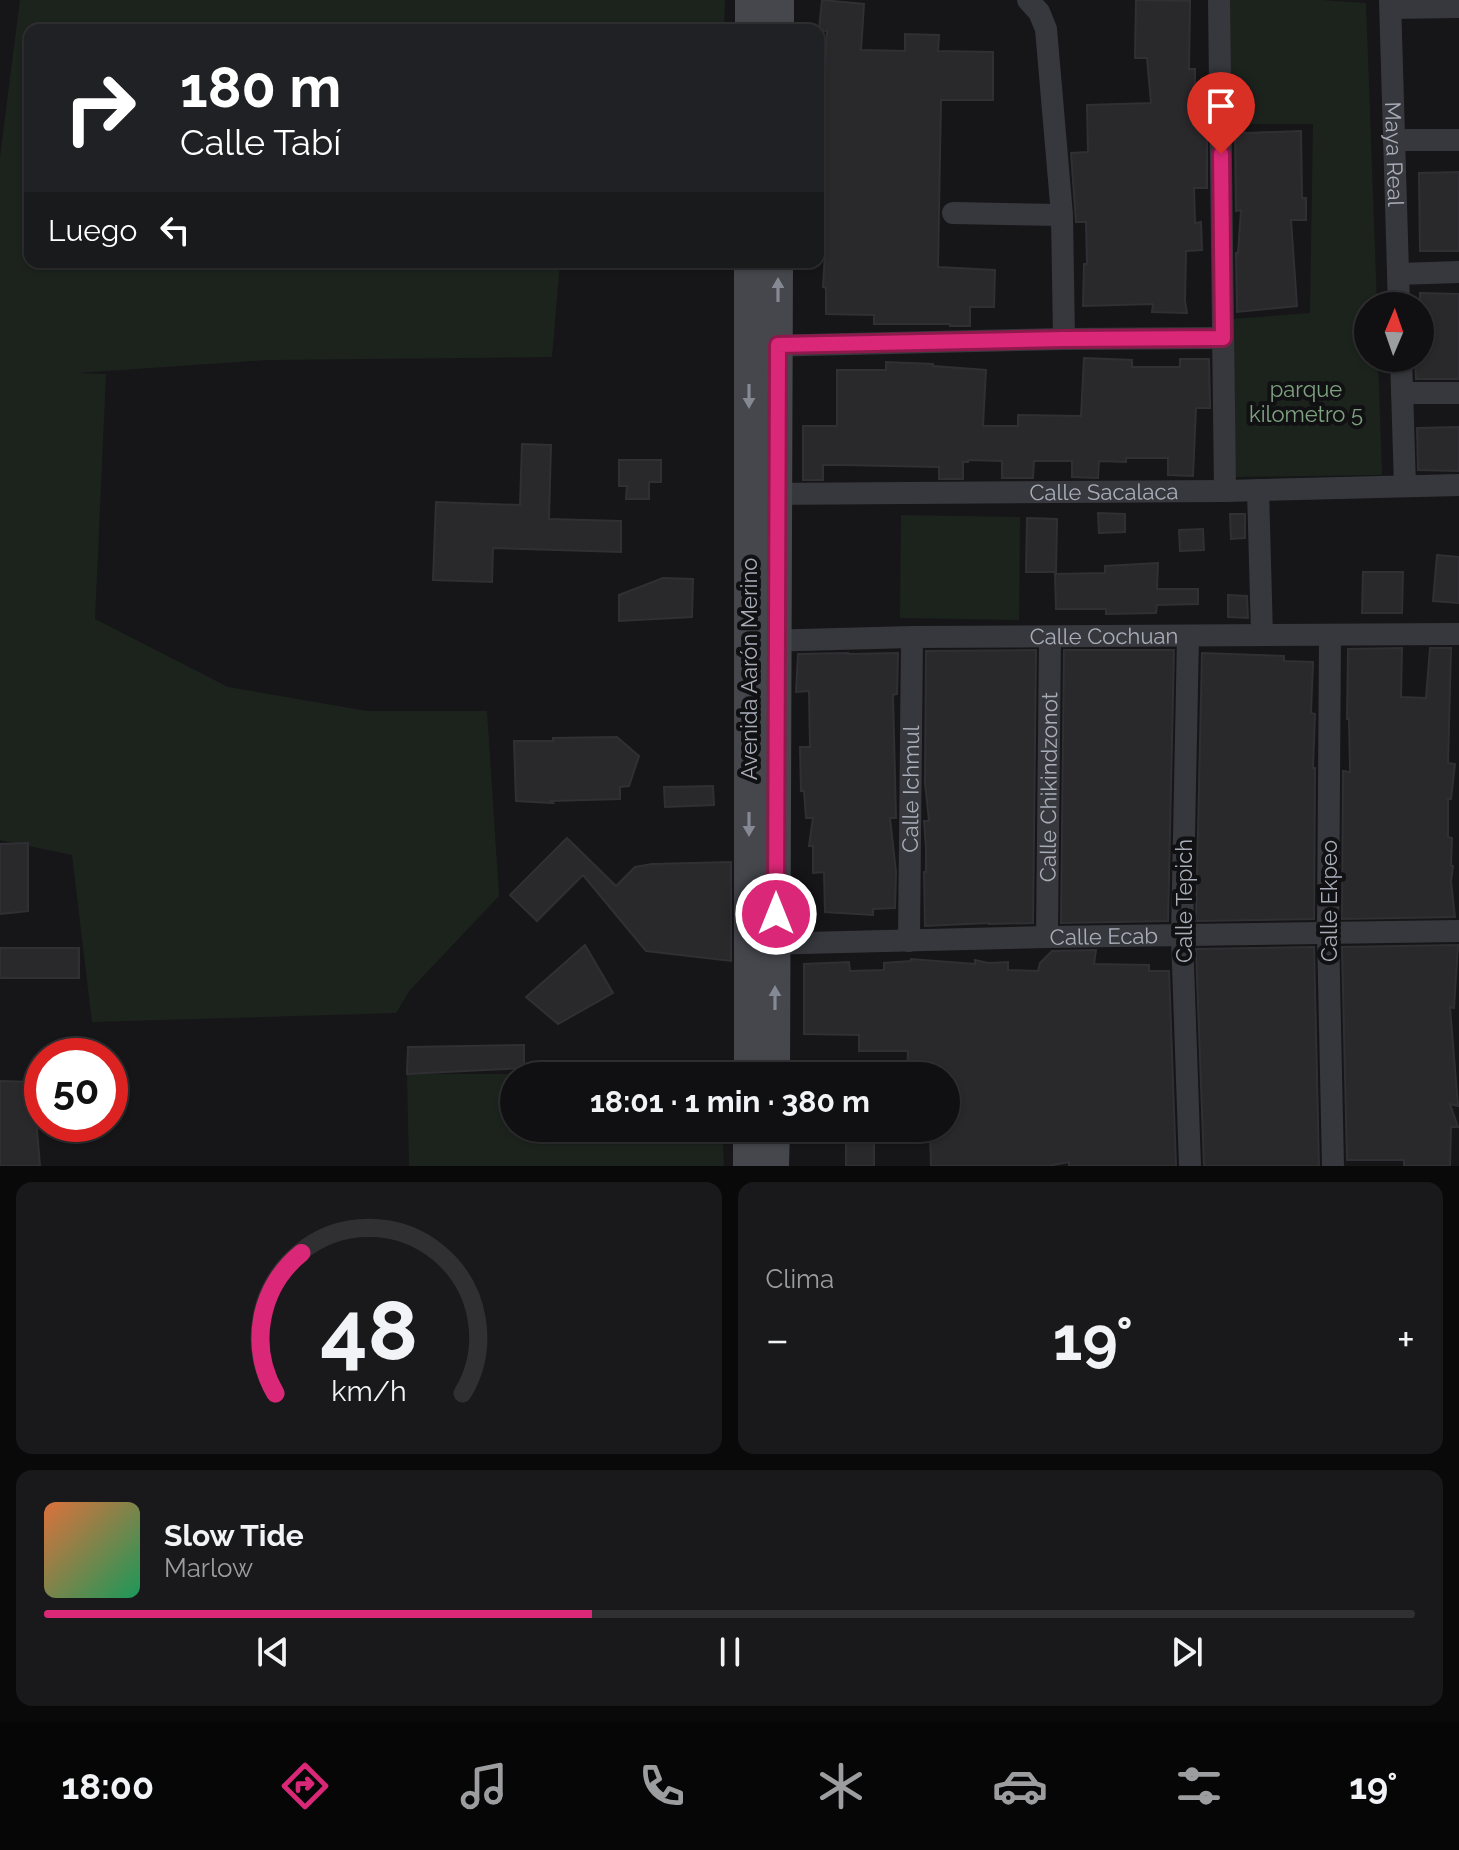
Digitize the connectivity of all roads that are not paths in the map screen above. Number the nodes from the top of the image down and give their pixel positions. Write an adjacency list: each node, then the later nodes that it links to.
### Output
1 (750, 0): 7 (main road)
2 (779, 0): 8 (main road)
3 (1028, 0): 12 (street)
4 (1219, 0): 18 (street)
5 (1390, 4): 6 (street); 9 (street, Maya Real)
6 (1459, 7)
7 (750, 24)
8 (779, 24)
9 (1394, 140): 10 (street); 16 (street, Maya Real)
10 (1459, 140)
11 (953, 213): 12 (street)
12 (1062, 215): 19 (street)
13 (750, 268): 20 (main road, Avenida Aarón Merino)
14 (777, 268): 20 (main road, Avenida Aarón Merino, one-way to 14)
15 (1459, 272): 16 (street)
16 (1398, 274): 17 (street, Maya Real)
17 (1399, 292)
18 (1223, 338): 19 (street); 27 (street)
19 (1064, 339): 20 (street)
20 (764, 346): 28 (main road, Avenida Aarón Merino)
21 (1401, 372): 22 (street)
22 (1402, 393): 23 (street); 25 (street)
23 (1459, 393)
24 (1459, 485): 25 (street, Calle Sacalaca)
25 (1405, 486): 26 (street, Calle Sacalaca)
26 (1258, 490): 27 (street, Calle Sacalaca); 30 (street)
27 (1225, 491): 28 (street, Calle Sacalaca)
28 (763, 494): 35 (main road, Avenida Aarón Merino)
29 (1459, 634): 31 (street, Calle Cochuan)
30 (1262, 635): 31 (street, Calle Cochuan); 32 (street, Calle Cochuan)
31 (1330, 635): 37 (street, Calle Ekpeo)
32 (1188, 636): 34 (street, Calle Cochuan); 38 (street, Calle Tepich)
33 (912, 637): 34 (street, Calle Cochuan); 35 (street, Calle Cochuan); 40 (street, Calle Ichmul)
34 (1050, 637): 39 (street, Calle Chikindzonot)
35 (763, 641): 41 (main road, Avenida Aarón Merino)
36 (1459, 931): 37 (street, Calle Ecab)
37 (1328, 933): 38 (street, Calle Ecab); 49 (street, Calle Ekpeo)
38 (1182, 936): 39 (street, Calle Ecab); 48 (street, Calle Tepich)
39 (1047, 937): 40 (street, Calle Ecab)
40 (909, 941): 41 (street, Calle Ecab)
41 (762, 944): 42 (main road, Avenida Aarón Merino); 43 (main road, Avenida Aarón Merino, one-way to 41)
42 (750, 1062)
43 (774, 1062)
44 (748, 1142): 46 (main road)
45 (775, 1142): 47 (main road)
46 (748, 1166)
47 (774, 1166)
48 (1190, 1166)
49 (1333, 1166)

